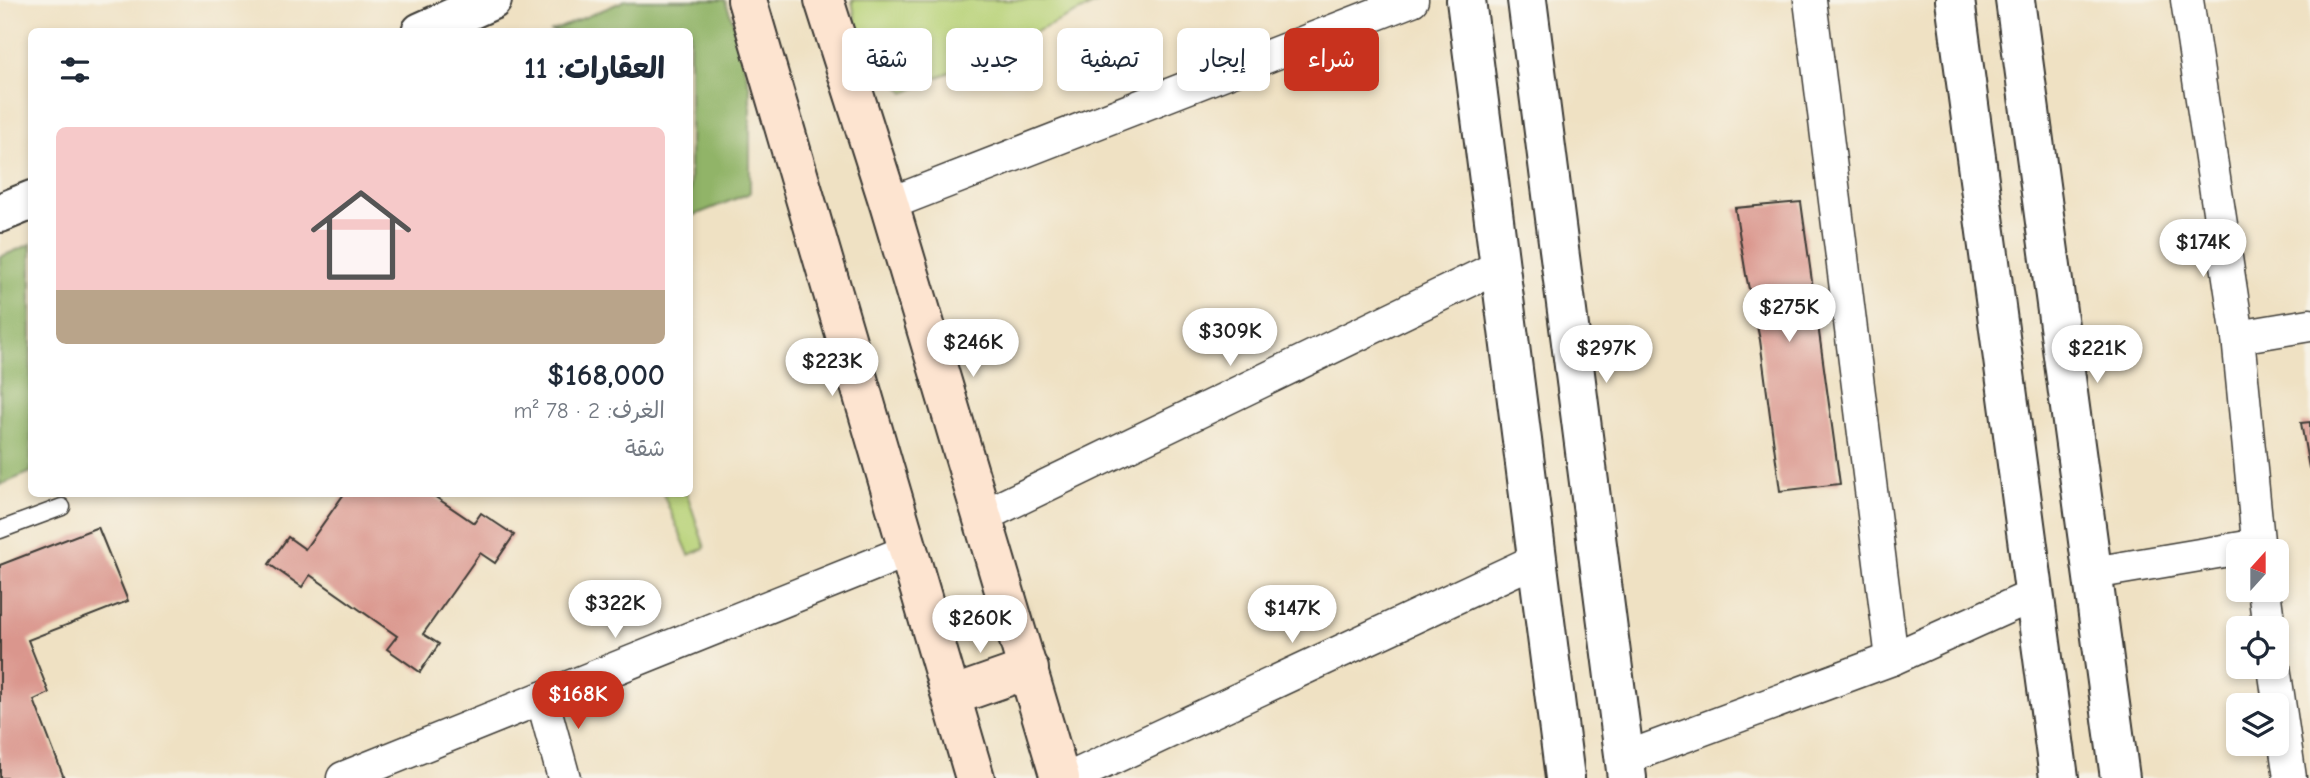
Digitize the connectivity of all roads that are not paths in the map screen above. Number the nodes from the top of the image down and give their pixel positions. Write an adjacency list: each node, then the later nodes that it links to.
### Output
1 (492, 0): 11 (street)
2 (747, 0): 22 (main road)
3 (824, 0): 13 (main road)
4 (1412, 0): 13 (street)
5 (1466, 0): 15 (street)
6 (1527, 0): 33 (street)
7 (1810, 0): 27 (street)
8 (1955, 0): 26 (street)
9 (2015, 0): 25 (street)
10 (2187, 0): 17 (street)
11 (430, 28)
12 (28, 202): 14 (street)
13 (890, 204): 19 (main road)
14 (0, 213)
15 (1500, 266): 19 (street); 24 (street)
16 (2310, 325): 17 (street)
17 (2238, 337): 21 (street)
18 (62, 507): 20 (lane)
19 (984, 516): 28 (main road)
20 (0, 530)
21 (2258, 539)
22 (907, 551): 30 (main road); 31 (street)
23 (2226, 553): 25 (street)
24 (1538, 559): 38 (street); 39 (street)
25 (2093, 573): 41 (street)
26 (2034, 595): 27 (street); 40 (street)
27 (1892, 659): 33 (street)
28 (1029, 669): 30 (main road); 37 (main road)
29 (2277, 679): 32 (street)
30 (952, 696): 36 (main road)
31 (542, 698): 34 (street); 35 (street)
32 (2295, 756)
33 (1626, 768)
34 (342, 778)
35 (564, 778)
36 (975, 778)
37 (1060, 778)
38 (1070, 778)
39 (1565, 778)
40 (2059, 778)
41 (2120, 778)

